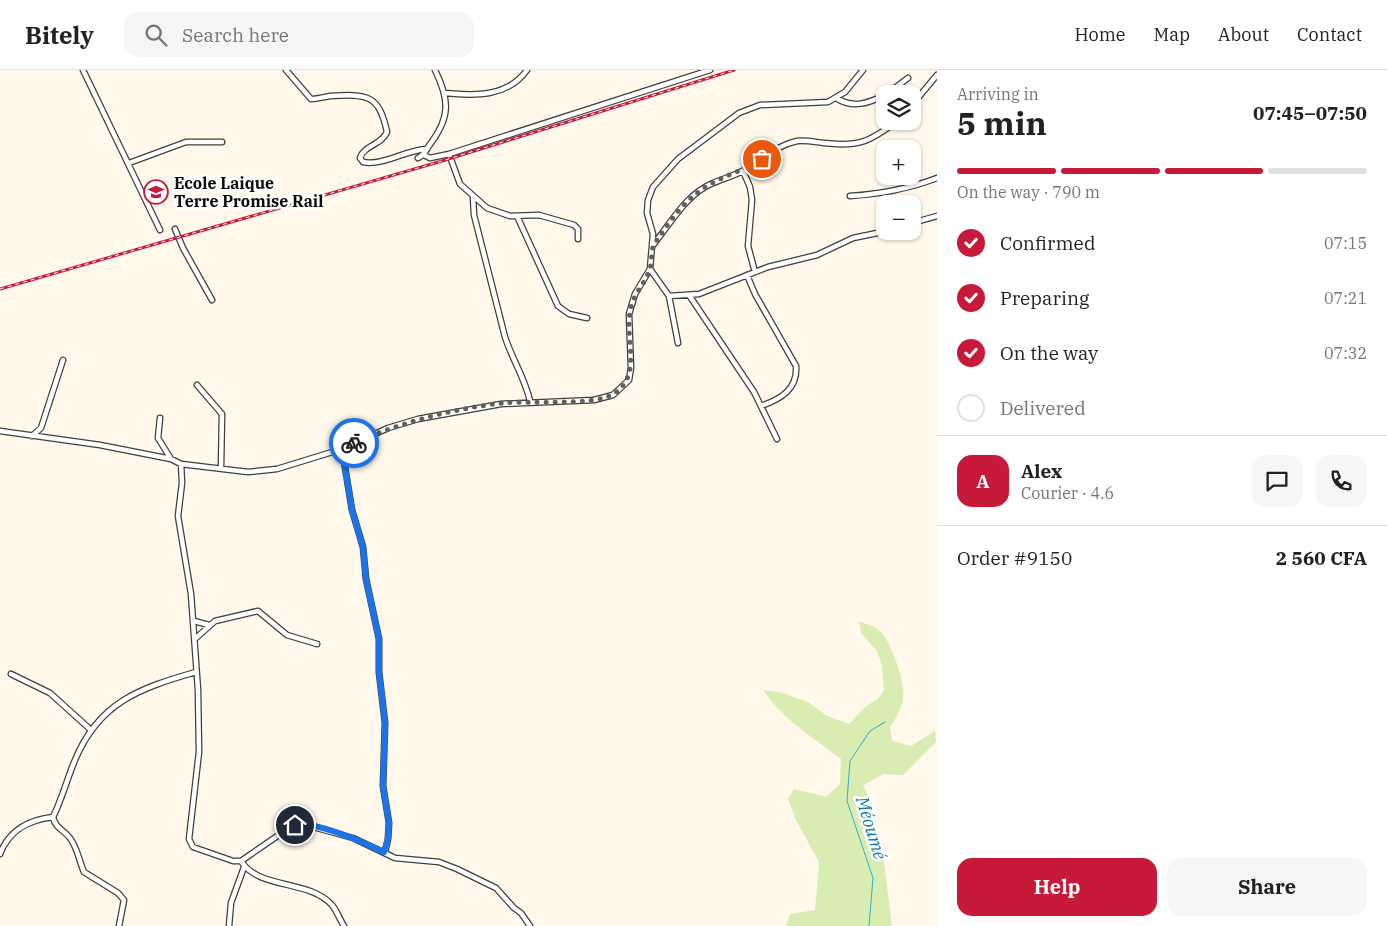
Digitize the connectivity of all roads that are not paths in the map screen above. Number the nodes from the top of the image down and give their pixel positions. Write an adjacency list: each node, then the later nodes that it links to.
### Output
1 (83, 70): 20 (street)
2 (286, 70): 16 (street)
3 (435, 70): 10 (street)
4 (527, 70): 10 (street)
5 (710, 70): 17 (street)
6 (863, 70): 12 (street)
7 (937, 75): 11 (street)
8 (908, 78): 9 (street)
9 (898, 85)
10 (445, 93): 16 (street)
11 (921, 94)
12 (836, 98): 13 (street); 32 (street)
13 (876, 98)
14 (884, 130): 21 (street)
15 (222, 142): 20 (street)
16 (426, 149): 18 (street)
17 (449, 154): 18 (street); 24 (street)
18 (424, 155): 19 (street)
19 (418, 158)
20 (129, 163): 29 (street)
21 (743, 171): 32 (street); 34 (street)
22 (937, 178): 23 (street)
23 (850, 196)
24 (473, 197): 25 (street); 43 (street)
25 (517, 216): 31 (street); 39 (street)
26 (937, 216): 27 (street)
27 (921, 220)
28 (175, 229): 38 (street)
29 (160, 230)
30 (876, 233): 34 (street)
31 (578, 239)
32 (653, 245): 33 (street)
33 (650, 270): 37 (street); 43 (street)
34 (754, 272): 35 (street)
35 (746, 275): 36 (street); 44 (street)
36 (689, 295): 37 (street); 44 (street)
37 (670, 296): 40 (street)
38 (212, 300)
39 (587, 318)
40 (678, 344)
41 (63, 360): 46 (street)
42 (197, 385): 54 (street)
43 (530, 401): 51 (street)
44 (761, 406): 50 (street)
45 (160, 418): 52 (street)
46 (42, 428): 48 (street); 49 (street)
47 (0, 431): 48 (street)
48 (32, 436): 49 (street)
49 (48, 438): 52 (street)
50 (777, 439)
51 (342, 449): 54 (street); 63 (street)
52 (171, 459): 53 (street)
53 (181, 464): 54 (street); 55 (street)
54 (221, 467)
55 (194, 621): 56 (street); 57 (street)
56 (209, 625): 57 (street); 58 (street)
57 (196, 638): 59 (street)
58 (317, 644)
59 (196, 672): 61 (street); 65 (street)
60 (12, 674): 61 (street)
61 (91, 730): 62 (street)
62 (53, 817): 64 (street); 67 (street)
63 (384, 852): 65 (street); 70 (street)
64 (0, 854)
65 (240, 861): 66 (street)
66 (244, 867): 68 (street); 69 (street)
67 (119, 926)
68 (229, 926)
69 (344, 926)
70 (530, 926)

